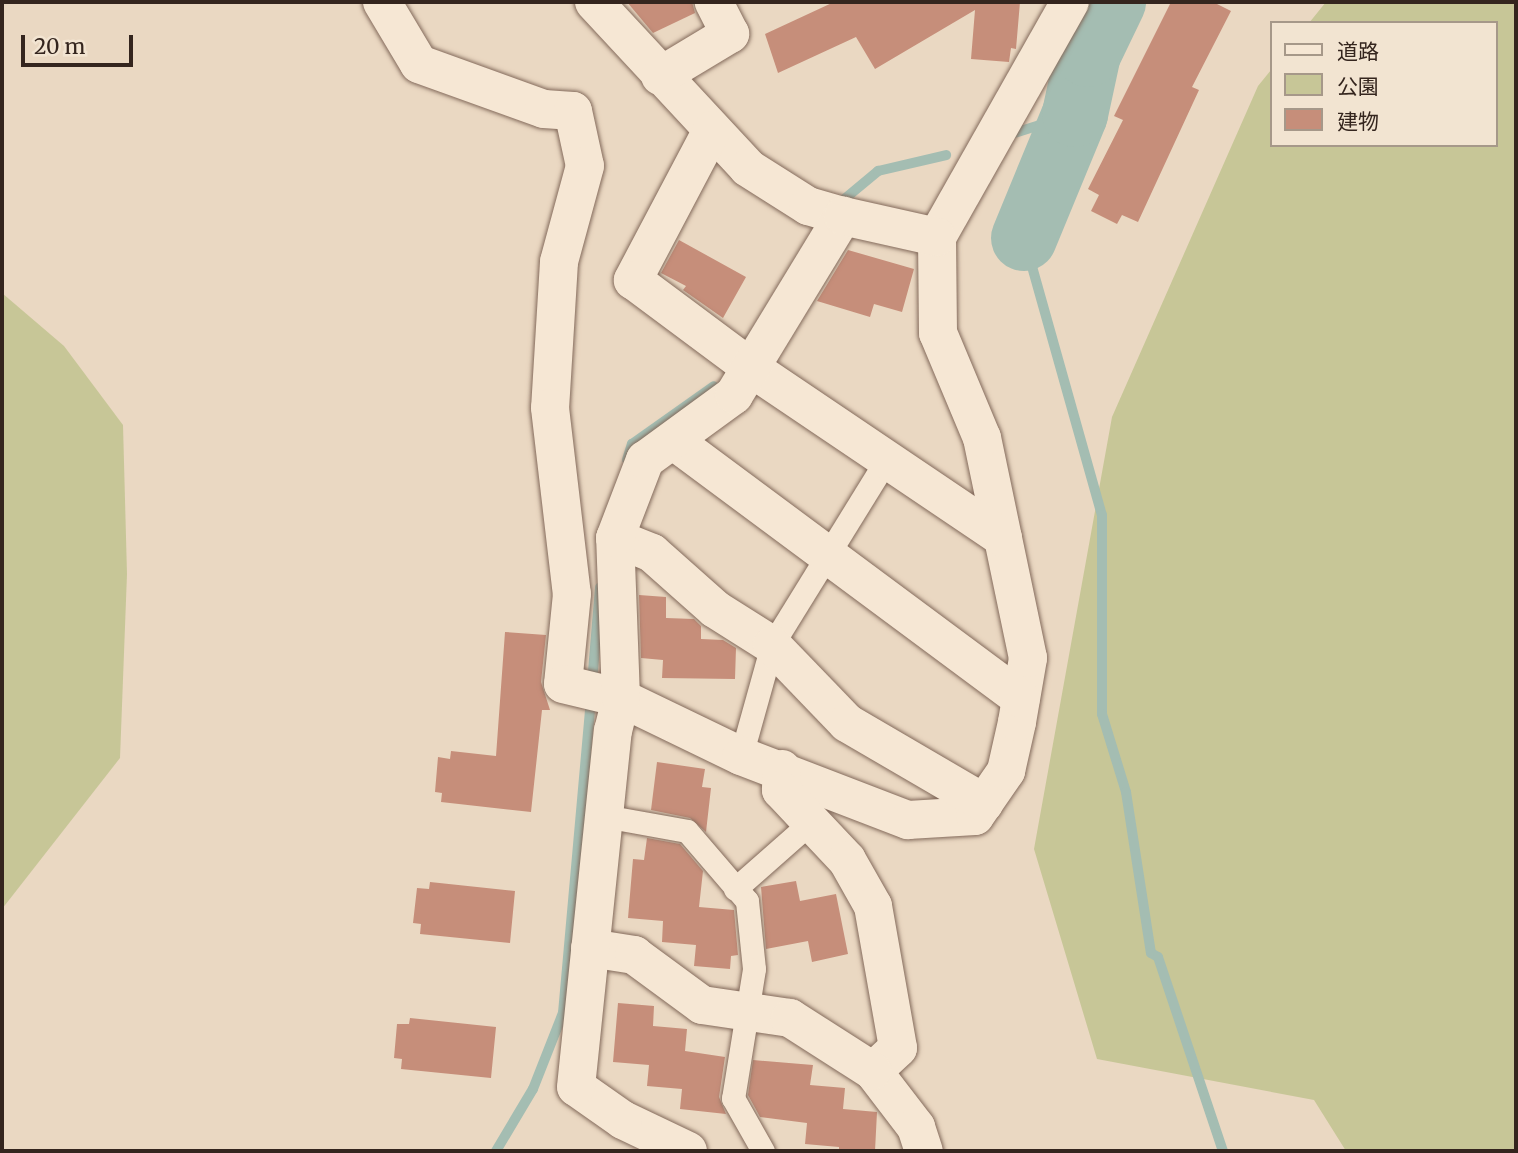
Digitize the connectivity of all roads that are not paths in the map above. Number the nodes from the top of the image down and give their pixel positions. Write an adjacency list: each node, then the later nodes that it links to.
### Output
1 (382, 2): 16 (street)
2 (594, 2): 5 (street)
3 (714, 2): 5 (street)
4 (1070, 2): 8 (street)
5 (660, 76): 6 (street)
6 (712, 130): 7 (street); 9 (street)
7 (826, 211): 8 (street); 9 (street)
8 (937, 237): 13 (street)
9 (741, 359): 10 (street); 11 (street)
10 (674, 441): 12 (street); 14 (street)
11 (887, 459): 13 (street); 14 (lane)
12 (615, 538): 15 (street); 16 (street)
13 (1003, 538): 17 (street)
14 (828, 555): 15 (lane); 17 (street)
15 (772, 645): 18 (lane); 20 (street)
16 (621, 698): 18 (street); 21 (street)
17 (1021, 699): 20 (street)
18 (741, 756): 19 (street)
19 (782, 769): 20 (street); 22 (street)
20 (984, 803)
21 (604, 816): 23 (lane); 24 (street)
22 (812, 821): 23 (lane); 26 (street)
23 (735, 889): 25 (lane)
24 (590, 948): 25 (street); 27 (street)
25 (749, 1012): 26 (street); 28 (lane)
26 (873, 1071): 29 (street)
27 (688, 1151)
28 (763, 1151)
29 (924, 1151)

